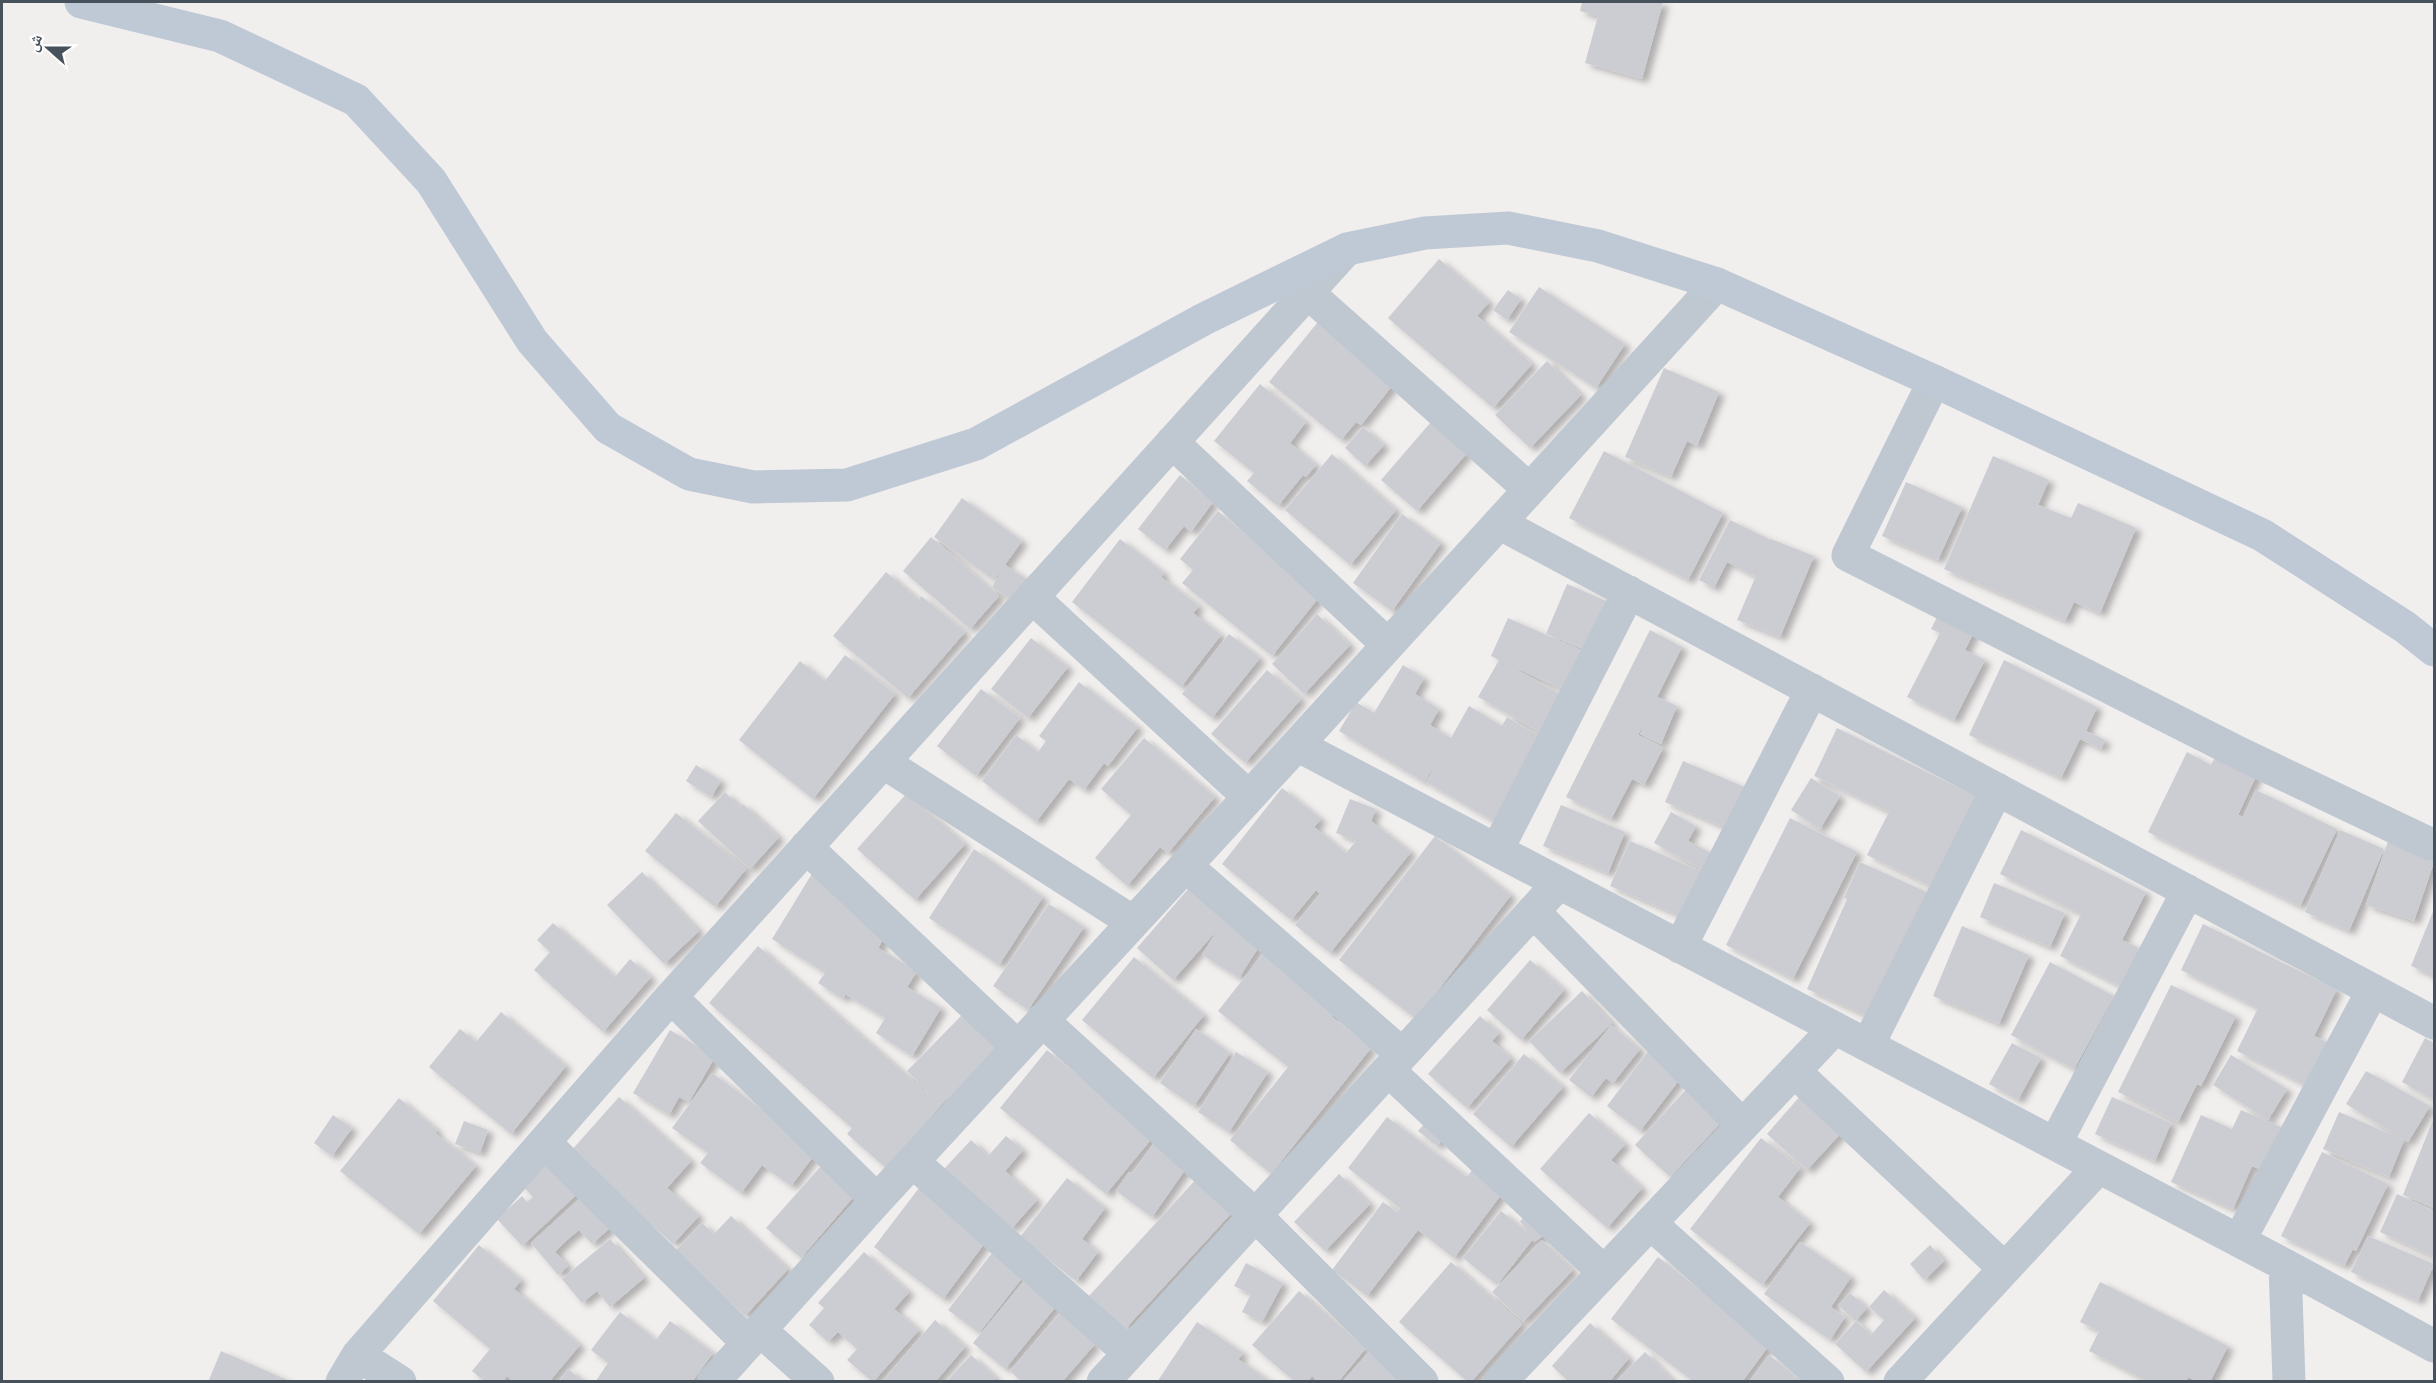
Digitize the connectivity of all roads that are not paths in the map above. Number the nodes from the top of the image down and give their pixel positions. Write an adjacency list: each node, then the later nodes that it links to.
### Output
1 (81, 2): 2 (main road)
2 (1347, 249): 3 (main road); 4 (street)
3 (1717, 284): 5 (main road); 7 (street)
4 (1307, 292): 6 (street); 7 (street)
5 (1934, 381): 12 (main road); 18 (street)
6 (1172, 442): 10 (street); 11 (street)
7 (1529, 489): 8 (street)
8 (1499, 523): 9 (street); 11 (street)
9 (1629, 592): 13 (street); 20 (street)
10 (1032, 597): 15 (street); 17 (street)
11 (1388, 645): 14 (street)
12 (2434, 650)
13 (1812, 690): 16 (street); 26 (street)
14 (1297, 745): 17 (street); 20 (street)
15 (883, 762): 19 (street); 25 (street)
16 (1997, 789): 23 (street); 32 (street)
17 (1249, 797): 21 (street)
18 (2430, 844)
19 (806, 847): 28 (street); 33 (street)
20 (1497, 850): 22 (street)
21 (1186, 866): 25 (street); 34 (street)
22 (1559, 883): 24 (street); 26 (street)
23 (2188, 891): 27 (street); 38 (street)
24 (1533, 911): 34 (street); 36 (street)
25 (1133, 922): 29 (street)
26 (1680, 946): 31 (street)
27 (2373, 990): 30 (street); 44 (street)
28 (671, 997): 37 (street); 41 (street)
29 (1042, 1020): 33 (street); 42 (street)
30 (2434, 1023)
31 (1835, 1028): 32 (street); 35 (street)
32 (1868, 1045): 38 (street)
33 (1018, 1047): 39 (street)
34 (1395, 1062): 42 (street); 47 (street)
35 (1794, 1071): 36 (street); 46 (street)
36 (1742, 1125): 43 (street)
37 (544, 1142): 48 (street); 51 (street)
38 (2055, 1144): 40 (street)
39 (912, 1162): 41 (street); 50 (street)
40 (2098, 1167): 44 (street); 46 (street)
41 (877, 1200): 48 (street)
42 (1255, 1215): 50 (street); 57 (street)
43 (1650, 1223): 47 (street); 58 (street)
44 (2239, 1241): 45 (street)
45 (2285, 1265): 49 (street); 60 (street)
46 (2004, 1268): 59 (street)
47 (1604, 1272): 52 (street)
48 (754, 1336): 54 (street); 55 (street)
49 (2431, 1336)
50 (1129, 1353): 56 (street)
51 (350, 1368): 53 (street)
52 (1503, 1380)
53 (400, 1382)
54 (713, 1382)
55 (818, 1382)
56 (1103, 1382)
57 (1422, 1382)
58 (1828, 1382)
59 (1900, 1382)
60 (2289, 1382)

